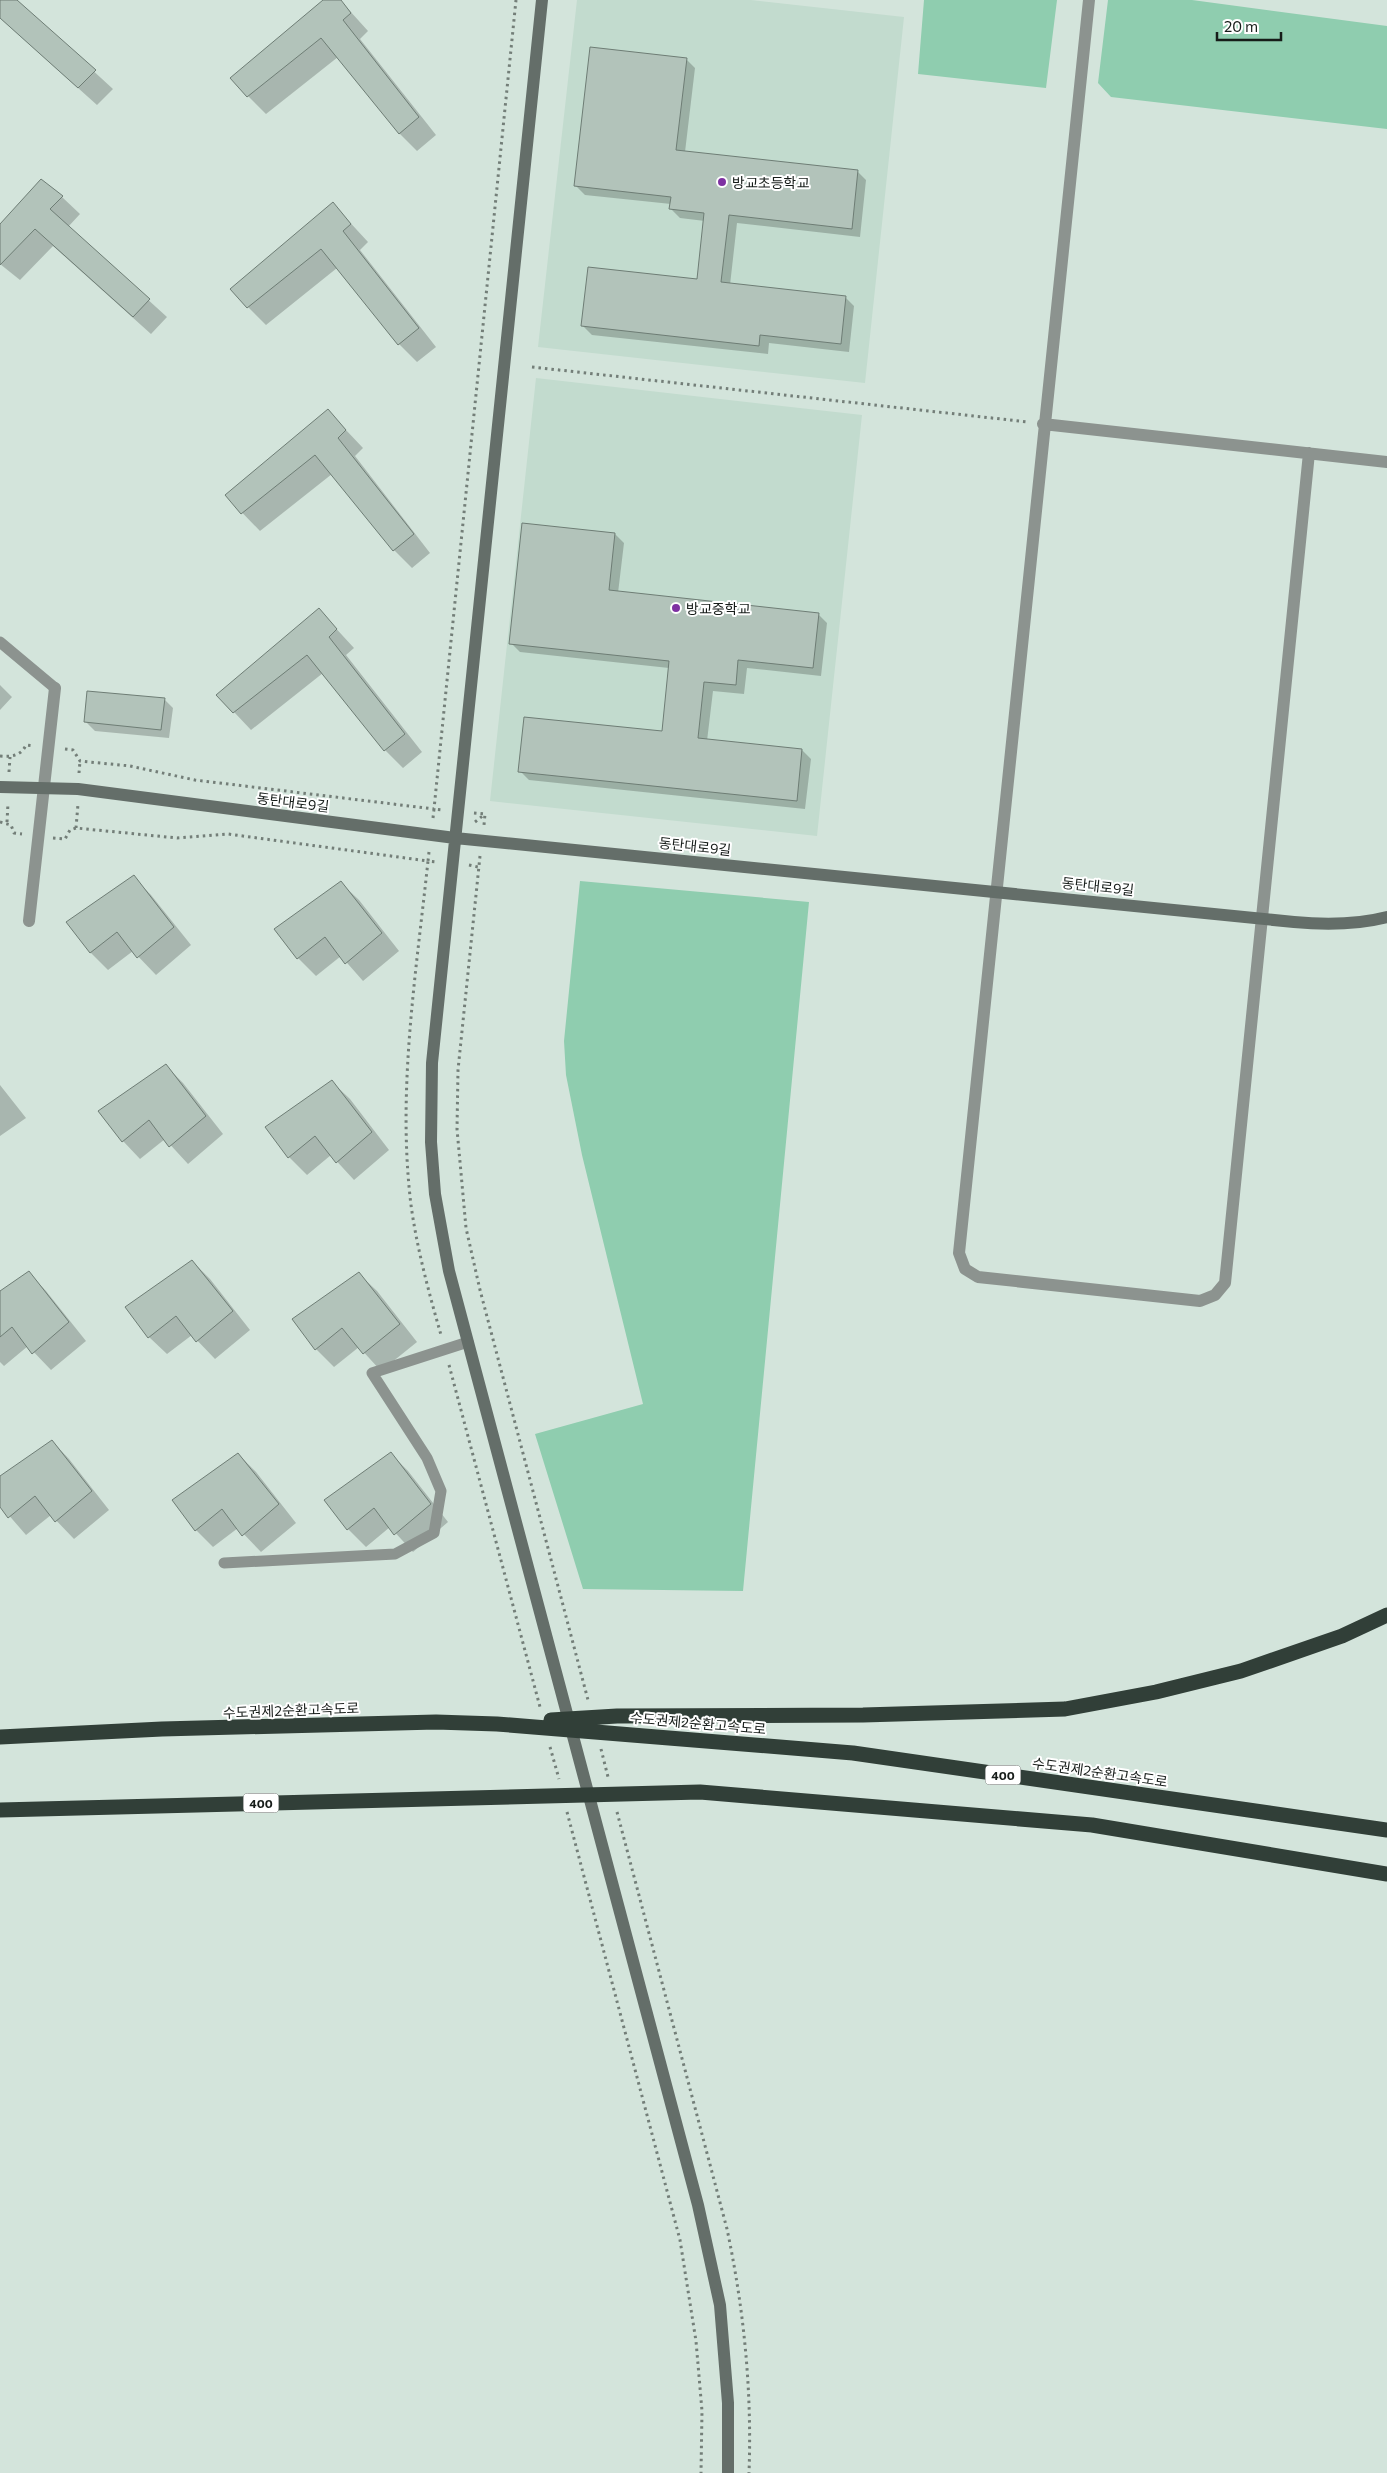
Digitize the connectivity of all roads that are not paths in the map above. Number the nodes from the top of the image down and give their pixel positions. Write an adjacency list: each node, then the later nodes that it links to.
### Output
1 (542, 0): 10 (street)
2 (1089, 0): 3 (street)
3 (1044, 424): 4 (street); 11 (street)
4 (1309, 454): 5 (street); 13 (street)
5 (1387, 462)
6 (0, 642): 7 (lane)
7 (55, 688): 8 (street)
8 (44, 786): 9 (street, 동탄대로9길); 10 (street, 동탄대로9길); 14 (street)
9 (0, 787)
10 (455, 838): 11 (street, 동탄대로9길); 15 (street)
11 (996, 891): 13 (street, 동탄대로9길); 13 (street)
12 (1387, 917): 13 (street, 동탄대로9길)
13 (1262, 918)
14 (29, 921)
15 (468, 1342): 16 (lane); 23 (street)
16 (224, 1563)
17 (1387, 1615): 18 (highway)
18 (497, 1724): 19 (highway, 수도권제2순환고속도로 / 400); 21 (highway, 수도권제2순환고속도로 / 400)
19 (0, 1737)
20 (0, 1810): 22 (highway, 400)
21 (1387, 1830)
22 (1387, 1874)
23 (728, 2473)

